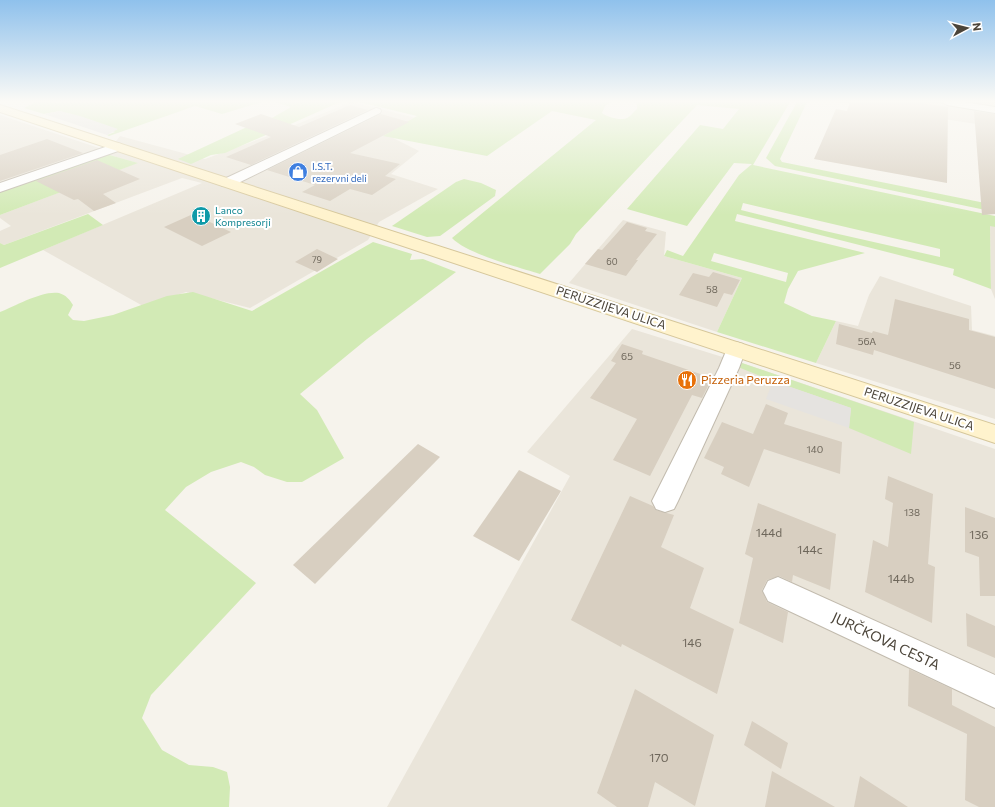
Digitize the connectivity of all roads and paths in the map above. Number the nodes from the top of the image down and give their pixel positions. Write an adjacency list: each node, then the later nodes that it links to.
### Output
1 (97, 140): 3 (main road, PERUZZIJEVA ULICA)
2 (317, 140): 4 (street)
3 (117, 146): 4 (main road, PERUZZIJEVA ULICA); 5 (street)
4 (227, 183): 6 (main road, PERUZZIJEVA ULICA)
5 (0, 188)
6 (736, 349): 7 (main road, PERUZZIJEVA ULICA); 8 (street)
7 (995, 434)
8 (665, 501)
9 (778, 591): 10 (street, JURČKOVA CESTA)
10 (995, 692)

